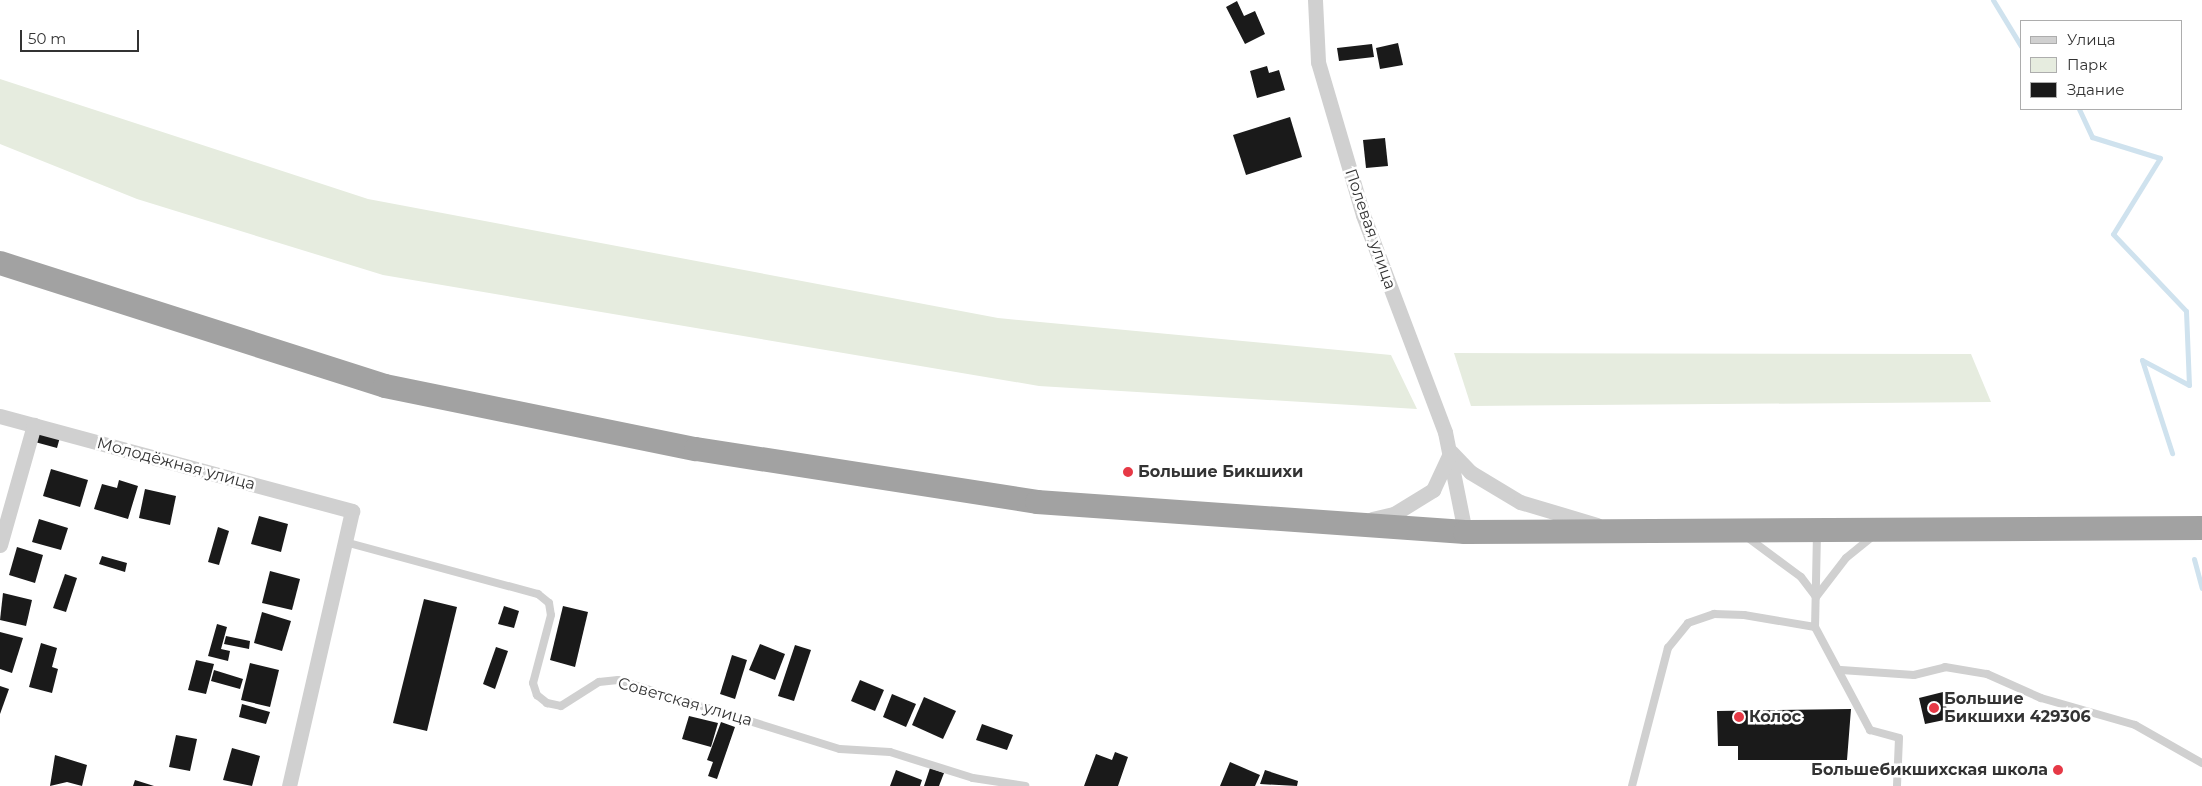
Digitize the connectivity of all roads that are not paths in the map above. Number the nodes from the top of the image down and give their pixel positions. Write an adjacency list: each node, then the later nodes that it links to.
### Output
1 (1315, 0): 5 (street, Полевая улица)
2 (0, 263): 6 (highway)
3 (0, 416): 4 (street, Молодёжная улица)
4 (34, 425): 13 (street, Молодёжная улица); 14 (street)
5 (1451, 452): 6 (street); 8 (street); 11 (street)
6 (1350, 524): 8 (highway)
7 (2202, 528): 10 (highway)
8 (1465, 532): 11 (highway)
9 (1817, 532): 10 (highway); 12 (highway); 15 (lane)
10 (1878, 532): 15 (lane)
11 (1628, 533): 12 (highway)
12 (1741, 533): 15 (lane)
13 (344, 542): 19 (street); 20 (lane, Советская улица)
14 (0, 545)
15 (1816, 597): 16 (lane)
16 (1815, 627): 17 (lane); 21 (lane)
17 (1841, 670): 18 (lane); 22 (lane)
18 (2202, 763)
19 (289, 786)
20 (1025, 786)
21 (1632, 786)
22 (1897, 786)

